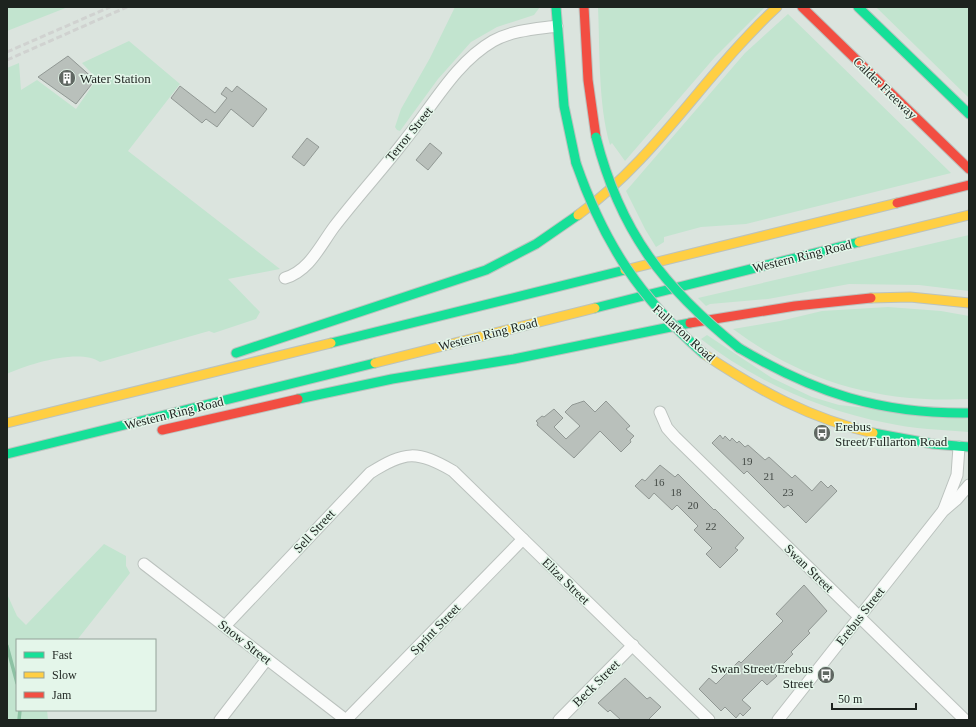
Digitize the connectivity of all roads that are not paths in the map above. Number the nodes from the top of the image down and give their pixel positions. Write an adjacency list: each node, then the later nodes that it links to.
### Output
1 (556, 7): 6 (main road, Fullarton Road)
2 (584, 7): 16 (main road, bridge)
3 (777, 7): 13 (main road)
4 (802, 7): 8 (main road, Calder Freeway)
5 (858, 7): 7 (main road)
6 (558, 26): 11 (street, Terror Street); 20 (main road, Fullarton Road, bridge)
7 (969, 114)
8 (966, 166)
9 (969, 185): 18 (main road)
10 (969, 215): 21 (main road, Western Ring Road)
11 (285, 278)
12 (969, 303): 19 (main road)
13 (223, 356)
14 (105, 389): 17 (main road)
15 (660, 412): 29 (street, Swan Street)
16 (969, 413)
17 (7, 418)
18 (7, 423)
19 (152, 432)
20 (964, 447): 26 (street, Erebus Street)
21 (7, 454)
22 (43, 455): 24 (main road)
23 (415, 455): 27 (street, Eliza Street); 30 (street, Sell Street)
24 (7, 461)
25 (969, 485): 26 (street, Erebus Street)
26 (943, 511): 29 (street, Erebus Street)
27 (524, 539): 31 (street, Eliza Street); 34 (street, Sprint Street)
28 (144, 564): 30 (street, Snow Street)
29 (859, 617): 37 (street, Erebus Street); 38 (street, Swan Street)
30 (225, 626): 32 (street, Snow Street)
31 (633, 645): 35 (street, Beck Street); 36 (street, Eliza Street)
32 (267, 659): 33 (street); 34 (street, Snow Street)
33 (220, 720)
34 (346, 720)
35 (559, 720)
36 (709, 720)
37 (778, 720)
38 (965, 720)

